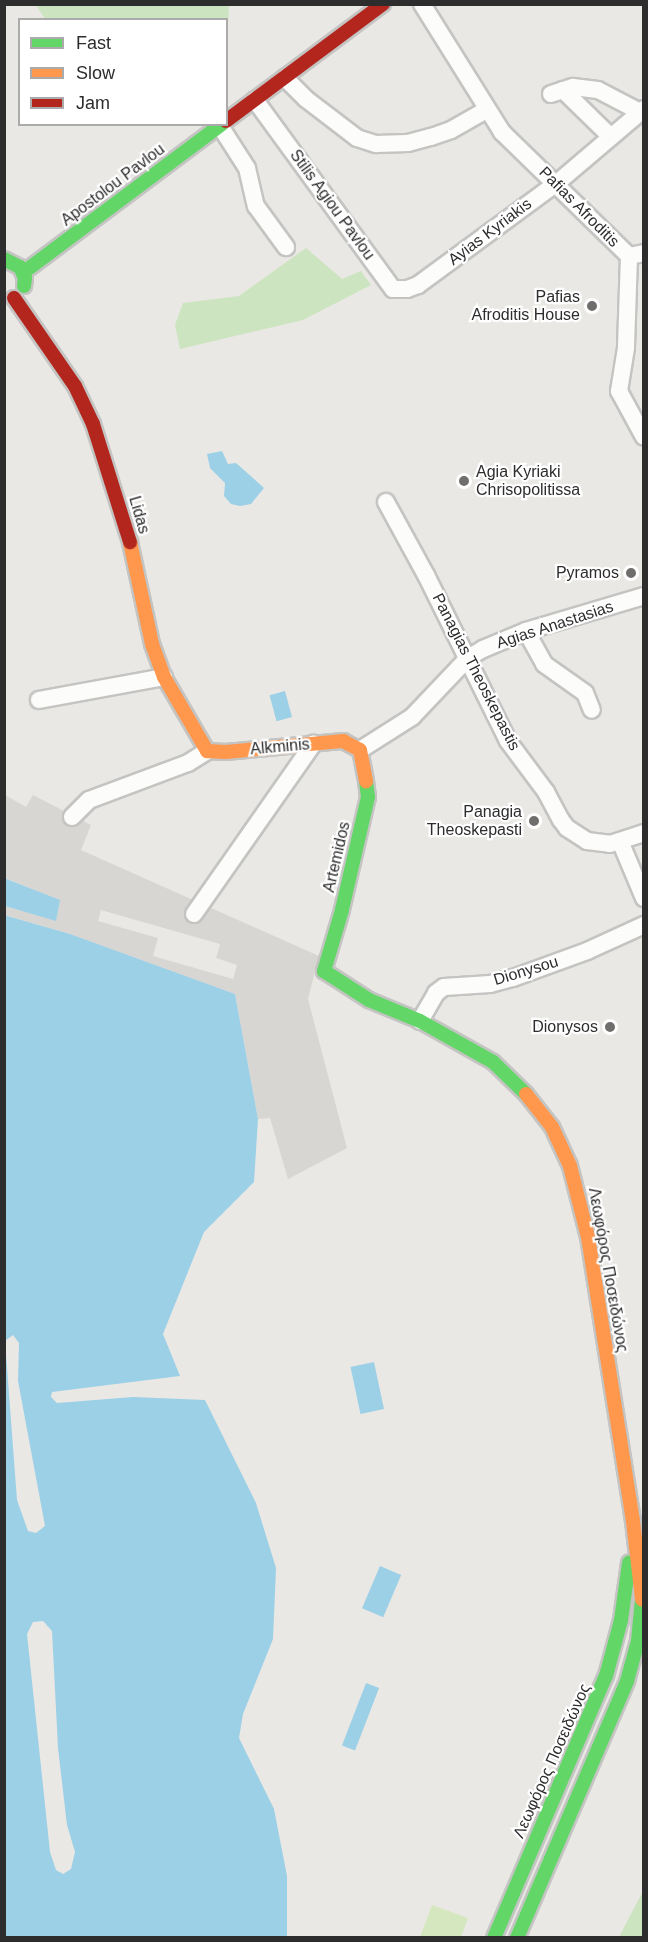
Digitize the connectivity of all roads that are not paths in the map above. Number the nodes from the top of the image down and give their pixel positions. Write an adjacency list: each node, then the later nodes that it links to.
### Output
1 (383, 4): 3 (main road, Apostolou Pavlou)
2 (422, 4): 5 (street, Pafias Afroditis)
3 (285, 78): 4 (main road, Apostolou Pavlou); 5 (street)
4 (255, 100): 7 (main road, Apostolou Pavlou); 16 (street, Stilis Agiou Pavlou)
5 (486, 110): 11 (street, Pafias Afroditis)
6 (642, 111): 10 (street, Ayias Kyriakis); 10 (street)
7 (228, 120)
8 (220, 126): 15 (main road, Apostolou Pavlou)
9 (224, 126): 12 (street)
10 (611, 137): 11 (street, Ayias Kyriakis)
11 (556, 183): 13 (street, Pafias Afroditis); 16 (street, Ayias Kyriakis)
12 (286, 247)
13 (636, 255): 18 (street, Pafias Afroditis)
14 (4, 259): 15 (main road)
15 (24, 272): 17 (main road, Lidas)
16 (418, 285)
17 (9, 299): 23 (main road, Lidas)
18 (644, 437)
19 (386, 502): 22 (street, Panagias Theoskepastis)
20 (644, 596): 21 (street, Agias Anastasias)
21 (526, 631): 22 (street, Agias Anastasias); 25 (street)
22 (468, 658): 27 (street); 31 (street, Panagias Theoskepastis)
23 (164, 677): 24 (street); 28 (main road, Lidas)
24 (39, 700)
25 (592, 710)
26 (312, 744): 27 (main road, Alkminis); 28 (main road, Alkminis); 33 (street)
27 (360, 750): 35 (main road, Artemidos)
28 (207, 751): 29 (street, Alkminis)
29 (72, 817)
30 (644, 833): 31 (street, Panagias Theoskepastis)
31 (620, 842): 32 (street)
32 (644, 898)
33 (194, 915)
34 (644, 926): 36 (street, Dionysou)
35 (324, 971): 36 (main road, Λεωφόρος Ποσειδώνος)
36 (420, 1021): 37 (main road, Λεωφόρος Ποσειδώνος)
37 (633, 1521): 38 (main road, Λεωφόρος Ποσειδώνος); 39 (main road, Λεωφόρος Ποσειδώνος)
38 (609, 1669): 39 (main road); 42 (main road, Λεωφόρος Ποσειδώνος)
39 (629, 1674): 40 (main road); 41 (main road); 43 (main road, Λεωφόρος Ποσειδώνος)
40 (644, 1674)
41 (644, 1682)
42 (494, 1938)
43 (517, 1938)

